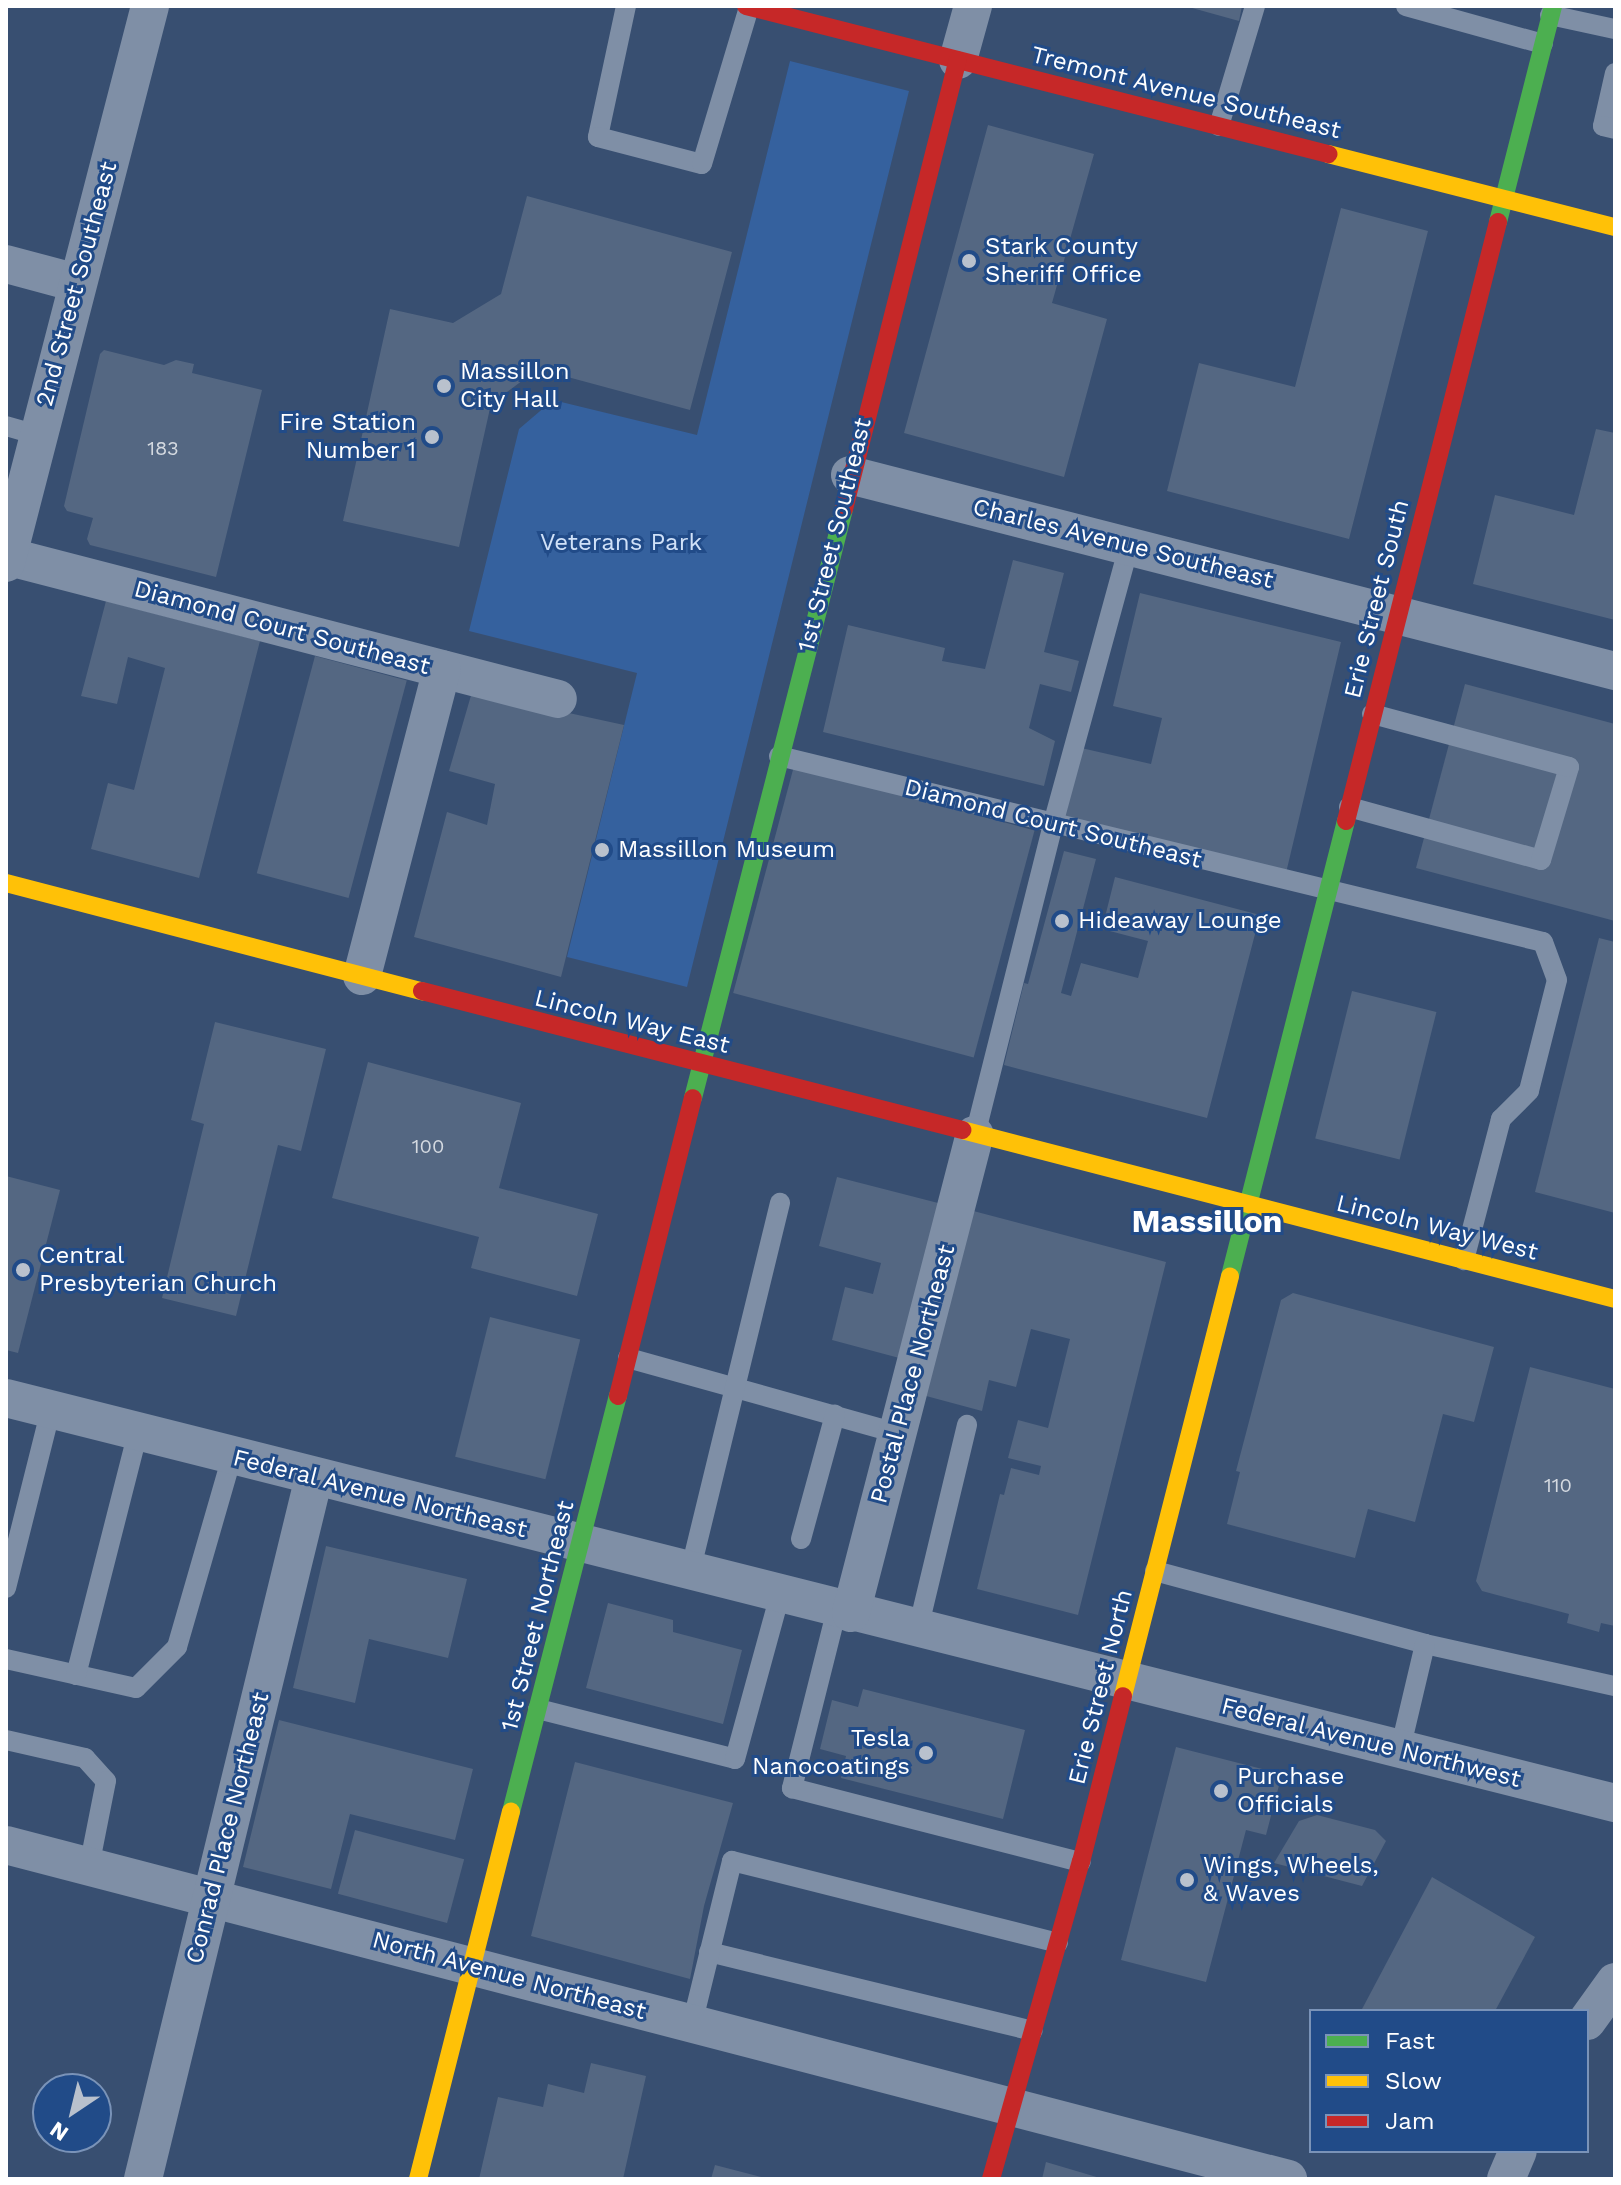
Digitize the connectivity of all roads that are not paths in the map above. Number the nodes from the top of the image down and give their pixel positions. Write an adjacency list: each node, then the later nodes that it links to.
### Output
1 (150, 6): 17 (street, 2nd Street Southeast)
2 (626, 6): 3 (lane)
3 (748, 6): 10 (main road, Tremont Avenue Southeast)
4 (973, 6): 10 (street, 1st Street Southeast)
5 (1255, 6): 12 (lane)
6 (1406, 6): 9 (lane)
7 (1552, 10): 8 (lane); 9 (main road, Erie Street South)
8 (1615, 29)
9 (1543, 44): 14 (main road, Erie Street South)
10 (958, 60): 12 (main road, Tremont Avenue Southeast); 19 (main road, 1st Street Southeast)
11 (1615, 73): 13 (lane)
12 (1219, 126): 14 (main road, Tremont Avenue Southeast)
13 (1615, 129)
14 (1503, 199): 15 (main road, Tremont Avenue Southeast); 22 (main road, Erie Street South)
15 (1615, 227)
16 (6, 264): 17 (street)
17 (77, 283): 18 (street, 2nd Street Southeast)
18 (22, 430): 21 (street, 2nd Street Southeast)
19 (850, 475): 20 (street, Charles Avenue Southeast); 27 (main road, 1st Street Southeast)
20 (1129, 546): 22 (street, Charles Avenue Southeast); 29 (lane)
21 (7, 558): 23 (street, Diamond Court Southeast)
22 (1397, 613): 24 (street, Charles Avenue Southeast); 26 (main road, Erie Street South)
23 (442, 669): 25 (street, Diamond Court Southeast); 32 (street)
24 (1615, 671)
25 (558, 699)
26 (1372, 714): 28 (main road, Erie Street South); 28 (lane)
27 (779, 756): 29 (lane, Diamond Court Southeast); 33 (main road, 1st Street Southeast)
28 (1349, 807): 31 (main road, Erie Street South)
29 (1053, 824): 31 (lane, Diamond Court Southeast); 34 (lane)
30 (6, 883): 32 (main road, Lincoln Way East)
31 (1327, 892): 36 (main road, Erie Street South); 37 (lane, Diamond Court Southeast)
32 (362, 976): 33 (main road, Lincoln Way East)
33 (700, 1064): 34 (main road, Lincoln Way East); 39 (main road, 1st Street Northeast)
34 (975, 1135): 36 (main road, Lincoln Way East); 46 (street, Postal Place Northeast)
35 (780, 1203): 40 (lane)
36 (1247, 1205): 37 (main road, Lincoln Way West); 51 (main road, Erie Street North)
37 (1464, 1260): 38 (main road, Lincoln Way West)
38 (1615, 1299)
39 (628, 1358): 40 (lane); 50 (main road, 1st Street Northeast)
40 (734, 1387): 43 (lane); 52 (lane)
41 (6, 1398): 42 (street, Federal Avenue Northeast)
42 (51, 1409): 45 (street, Federal Avenue Northeast); 53 (lane)
43 (835, 1415): 46 (lane); 49 (lane)
44 (967, 1425): 56 (lane)
45 (138, 1432): 47 (street, Federal Avenue Northeast); 59 (lane)
46 (897, 1433): 55 (street, Postal Place Northeast)
47 (232, 1456): 48 (street, Federal Avenue Northeast); 59 (lane)
48 (314, 1477): 50 (street, Federal Avenue Northeast); 69 (street, Conrad Place Northeast)
49 (801, 1539)
50 (580, 1544): 52 (street, Federal Avenue Northeast); 62 (main road, 1st Street Northeast)
51 (1155, 1571): 57 (lane); 60 (main road, Erie Street North)
52 (690, 1572): 54 (street, Federal Avenue Northeast)
53 (6, 1588)
54 (780, 1594): 55 (street, Federal Avenue Northeast); 62 (lane)
55 (844, 1611): 56 (street, Federal Avenue Northeast); 67 (lane)
56 (918, 1629): 60 (street, Federal Avenue Northeast)
57 (1425, 1644): 61 (lane); 64 (lane)
58 (6, 1659): 59 (lane)
59 (76, 1675)
60 (1127, 1683): 64 (street, Federal Avenue Northwest); 67 (main road, Erie Street North)
61 (1615, 1686)
62 (538, 1709): 72 (main road, 1st Street Northeast)
63 (6, 1740): 68 (lane)
64 (1400, 1750): 65 (street, Federal Avenue Northwest)
65 (1615, 1803)
66 (6, 1845): 68 (street, North Avenue Northeast)
67 (1081, 1862): 70 (main road, Erie Street North)
68 (89, 1867): 69 (street, North Avenue Northeast)
69 (211, 1898): 72 (street, North Avenue Northeast); 79 (street, Conrad Place Northeast)
70 (1058, 1943): 71 (lane); 76 (main road, Erie Street North)
71 (709, 1952): 75 (lane); 76 (lane)
72 (473, 1967): 75 (street, North Avenue Northeast); 80 (main road, 1st Street Northeast)
73 (1615, 1982): 74 (street)
74 (1589, 2018)
75 (692, 2024): 77 (street, North Avenue Northeast)
76 (1033, 2031): 77 (main road, Erie Street North)
77 (1011, 2107): 81 (main road, Erie Street North); 82 (street, North Avenue Northeast)
78 (1517, 2153): 83 (street)
79 (143, 2179)
80 (418, 2179)
81 (991, 2179)
82 (1288, 2179)
83 (1506, 2179)

